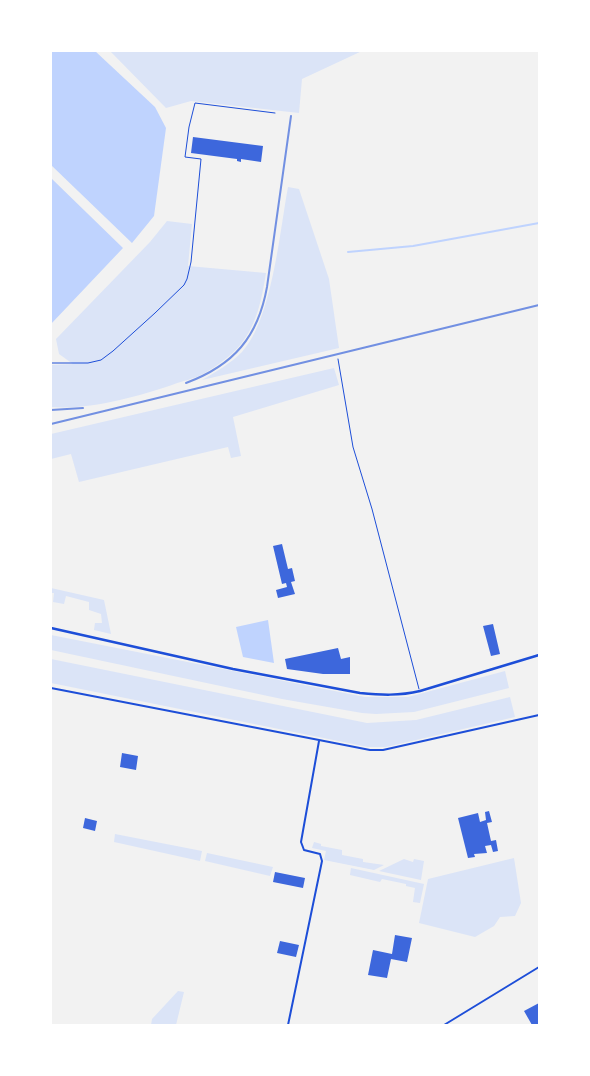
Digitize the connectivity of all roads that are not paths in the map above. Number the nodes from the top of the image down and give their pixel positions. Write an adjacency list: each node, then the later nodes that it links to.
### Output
1 (275, 113): 3 (lane)
2 (338, 359): 7 (lane)
3 (51, 363)
4 (51, 628): 7 (street)
5 (539, 655): 7 (street)
6 (51, 688): 9 (street)
7 (420, 691)
8 (539, 715): 9 (street)
9 (319, 740): 11 (street)
10 (539, 967): 12 (street)
11 (288, 1025)
12 (444, 1025)

